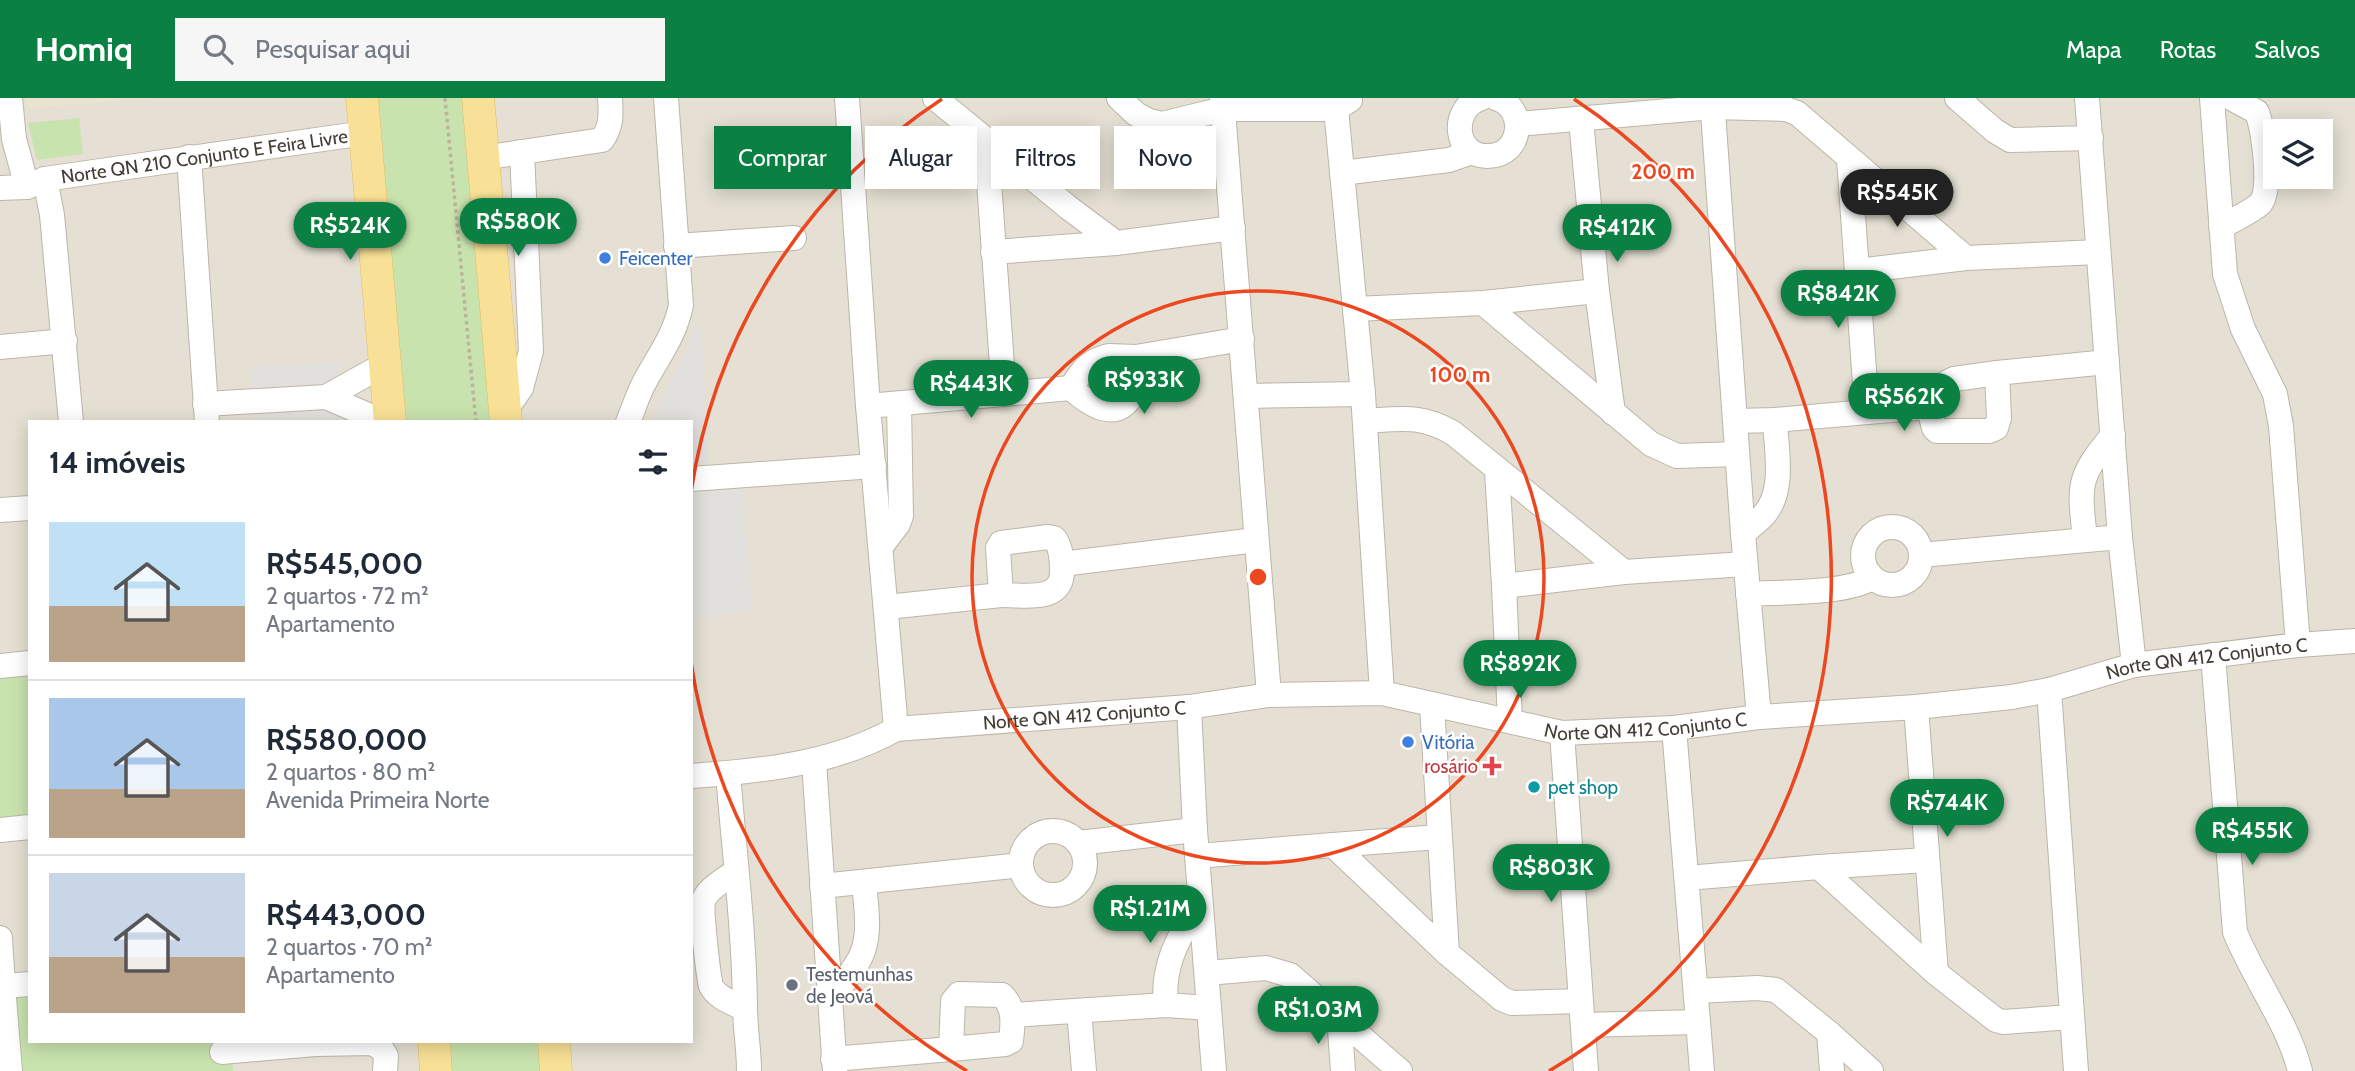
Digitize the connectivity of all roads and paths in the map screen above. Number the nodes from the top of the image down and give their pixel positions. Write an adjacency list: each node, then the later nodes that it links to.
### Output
1 (10, 98): 30 (street)
2 (362, 98): 21 (main road)
3 (445, 98): 62 (path)
4 (478, 98): 27 (main road)
5 (610, 98): 24 (street)
6 (667, 98): 36 (street)
7 (847, 98): 58 (street)
8 (934, 98): 23 (street)
9 (1119, 98): 18 (street)
10 (1482, 98): 25 (street)
11 (1496, 98): 20 (street)
12 (1957, 98): 22 (street)
13 (2087, 98): 22 (street)
14 (2212, 98): 32 (street)
15 (2231, 98): 32 (street)
16 (1341, 102): 18 (street); 29 (street)
17 (1713, 103): 19 (street); 28 (street); 69 (street)
18 (1223, 104): 33 (street)
19 (1581, 120): 20 (street); 41 (street)
20 (1518, 124): 25 (street)
21 (365, 133): 26 (street, Norte QN 210 Conjunto E Feira Livre); 49 (main road)
22 (2091, 138): 38 (street)
23 (986, 139): 35 (street); 37 (street)
24 (522, 152): 27 (street); 62 (street)
25 (1472, 152): 29 (street)
26 (190, 157): 30 (street, Norte QN 210 Conjunto E Feira Livre); 61 (street)
27 (482, 158): 62 (main road)
28 (1849, 159): 39 (street); 40 (street)
29 (1342, 173): 43 (street)
30 (36, 183): 31 (street, Norte QN 210 Conjunto E Feira Livre); 45 (street)
31 (0, 188)
32 (2221, 227): 92 (street)
33 (1234, 228): 35 (street); 44 (street)
34 (793, 238): 36 (street)
35 (1116, 243): 37 (street)
36 (676, 246): 66 (street)
37 (993, 252): 52 (street)
38 (2098, 252): 39 (street); 48 (street)
39 (1966, 258): 40 (street)
40 (1857, 271): 60 (street)
41 (1597, 291): 42 (street); 59 (street)
42 (1483, 303): 43 (street); 59 (street)
43 (1355, 309): 53 (street)
44 (1242, 339): 47 (street); 54 (street)
45 (65, 341): 46 (street); 63 (street)
46 (0, 346)
47 (1136, 357): 51 (street); 51 (street)
48 (2107, 362): 50 (street); 70 (street)
49 (385, 364): 55 (street); 65 (main road)
50 (1997, 373): 56 (street); 56 (street)
51 (1071, 388): 52 (street)
52 (1004, 394): 57 (street)
53 (1363, 394): 54 (street); 68 (street)
54 (1246, 396): 80 (street)
55 (326, 397): 61 (street); 64 (street)
56 (1927, 402): 60 (street)
57 (899, 404): 58 (street); 81 (street)
58 (868, 406): 72 (street)
59 (1614, 412): 71 (street)
60 (1867, 412): 67 (street)
61 (206, 413)
62 (496, 418)
63 (71, 420)
64 (379, 420)
65 (390, 420)
66 (629, 420)
67 (1775, 420): 69 (street); 77 (street)
68 (1364, 421): 73 (street); 98 (street)
69 (1735, 421): 71 (street)
70 (2113, 435): 78 (street); 79 (street)
71 (1737, 454): 77 (street)
72 (874, 466): 74 (street); 81 (street)
73 (1497, 471): 85 (street); 87 (street)
74 (693, 479)
75 (28, 508): 76 (street)
76 (0, 510)
77 (1742, 534): 84 (street)
78 (2120, 537): 79 (street); 95 (street)
79 (2084, 539): 82 (street)
80 (1256, 540): 83 (street); 99 (street)
81 (882, 545): 90 (street)
82 (1921, 555): 86 (street); 86 (street)
83 (1062, 564): 89 (street); 89 (street)
84 (1745, 564): 85 (street); 88 (street)
85 (1623, 572): 87 (street)
86 (1872, 578): 88 (street)
87 (1504, 586): 104 (street)
88 (1748, 594): 103 (street)
89 (1001, 595): 90 (street)
90 (887, 607): 106 (street)
91 (2355, 641): 92 (street, Norte QN 412 Conjunto C)
92 (2298, 645): 93 (street, Norte QN 412 Conjunto C)
93 (2213, 655): 95 (street, Norte QN 412 Conjunto C); 164 (street)
94 (28, 663): 96 (street)
95 (2134, 665): 97 (street, Norte QN 412 Conjunto C)
96 (0, 666)
97 (2049, 690): 101 (street, Norte QN 412 Conjunto C); 141 (street)
98 (1382, 693): 99 (street, Norte QN 412 Conjunto C); 100 (street, Norte QN 412 Conjunto C)
99 (1269, 695): 102 (street, Norte QN 412 Conjunto C)
100 (1432, 705): 104 (street, Norte QN 412 Conjunto C); 114 (street)
101 (1916, 707): 103 (street, Norte QN 412 Conjunto C); 118 (street)
102 (1189, 708): 106 (street, Norte QN 412 Conjunto C); 113 (street)
103 (1759, 718): 105 (street, Norte QN 412 Conjunto C)
104 (1510, 721): 107 (street, Norte QN 412 Conjunto C)
105 (1674, 728): 107 (street, Norte QN 412 Conjunto C); 122 (street)
106 (896, 729): 108 (street, Norte QN 412 Conjunto C)
107 (1562, 733): 138 (street)
108 (814, 761): 109 (street, Norte QN 412 Conjunto C); 124 (street)
109 (728, 773): 110 (street, Norte QN 412 Conjunto C); 121 (street)
110 (693, 776)
111 (28, 827): 112 (street)
112 (0, 830)
113 (1195, 831): 115 (street); 117 (street)
114 (1439, 837): 116 (street); 127 (street)
115 (1078, 843): 119 (street); 119 (street)
116 (1333, 845): 117 (street); 127 (street)
117 (1197, 856): 125 (street)
118 (1926, 860): 120 (street); 129 (street)
119 (1021, 865): 123 (street)
120 (1819, 867): 122 (street); 129 (street)
121 (736, 871): 136 (street); 136 (street)
122 (1687, 878): 131 (street)
123 (864, 883): 124 (street); 132 (street)
124 (822, 886): 132 (street)
125 (1200, 900): 128 (street); 134 (street)
126 (0, 938): 133 (street)
127 (1447, 953): 138 (street)
128 (1207, 973): 135 (street); 140 (street)
129 (1936, 973): 141 (street)
130 (28, 985): 133 (street)
131 (1696, 991): 142 (street); 143 (street)
132 (830, 1001): 149 (street)
133 (3, 1002): 150 (street)
134 (1166, 1005): 135 (street); 137 (street)
135 (1209, 1008): 156 (street)
136 (745, 1009): 154 (street)
137 (1079, 1011): 139 (street); 155 (street)
138 (1582, 1013): 142 (street); 159 (street)
139 (1013, 1015): 147 (street); 147 (street)
140 (1339, 1017): 157 (street); 158 (street)
141 (2071, 1017): 163 (street)
142 (1698, 1022): 160 (street)
143 (1829, 1033): 161 (street); 162 (street)
144 (315, 1043): 148 (street); 151 (street)
145 (434, 1043): 152 (main road)
146 (554, 1043): 153 (main road)
147 (951, 1049): 149 (street)
148 (222, 1055)
149 (834, 1065)
150 (10, 1071)
151 (386, 1071)
152 (436, 1071)
153 (556, 1071)
154 (749, 1071)
155 (1084, 1071)
156 (1214, 1071)
157 (1343, 1071)
158 (1400, 1071)
159 (1586, 1071)
160 (1702, 1071)
161 (1832, 1071)
162 (1871, 1071)
163 (2076, 1071)
164 (2300, 1071)

